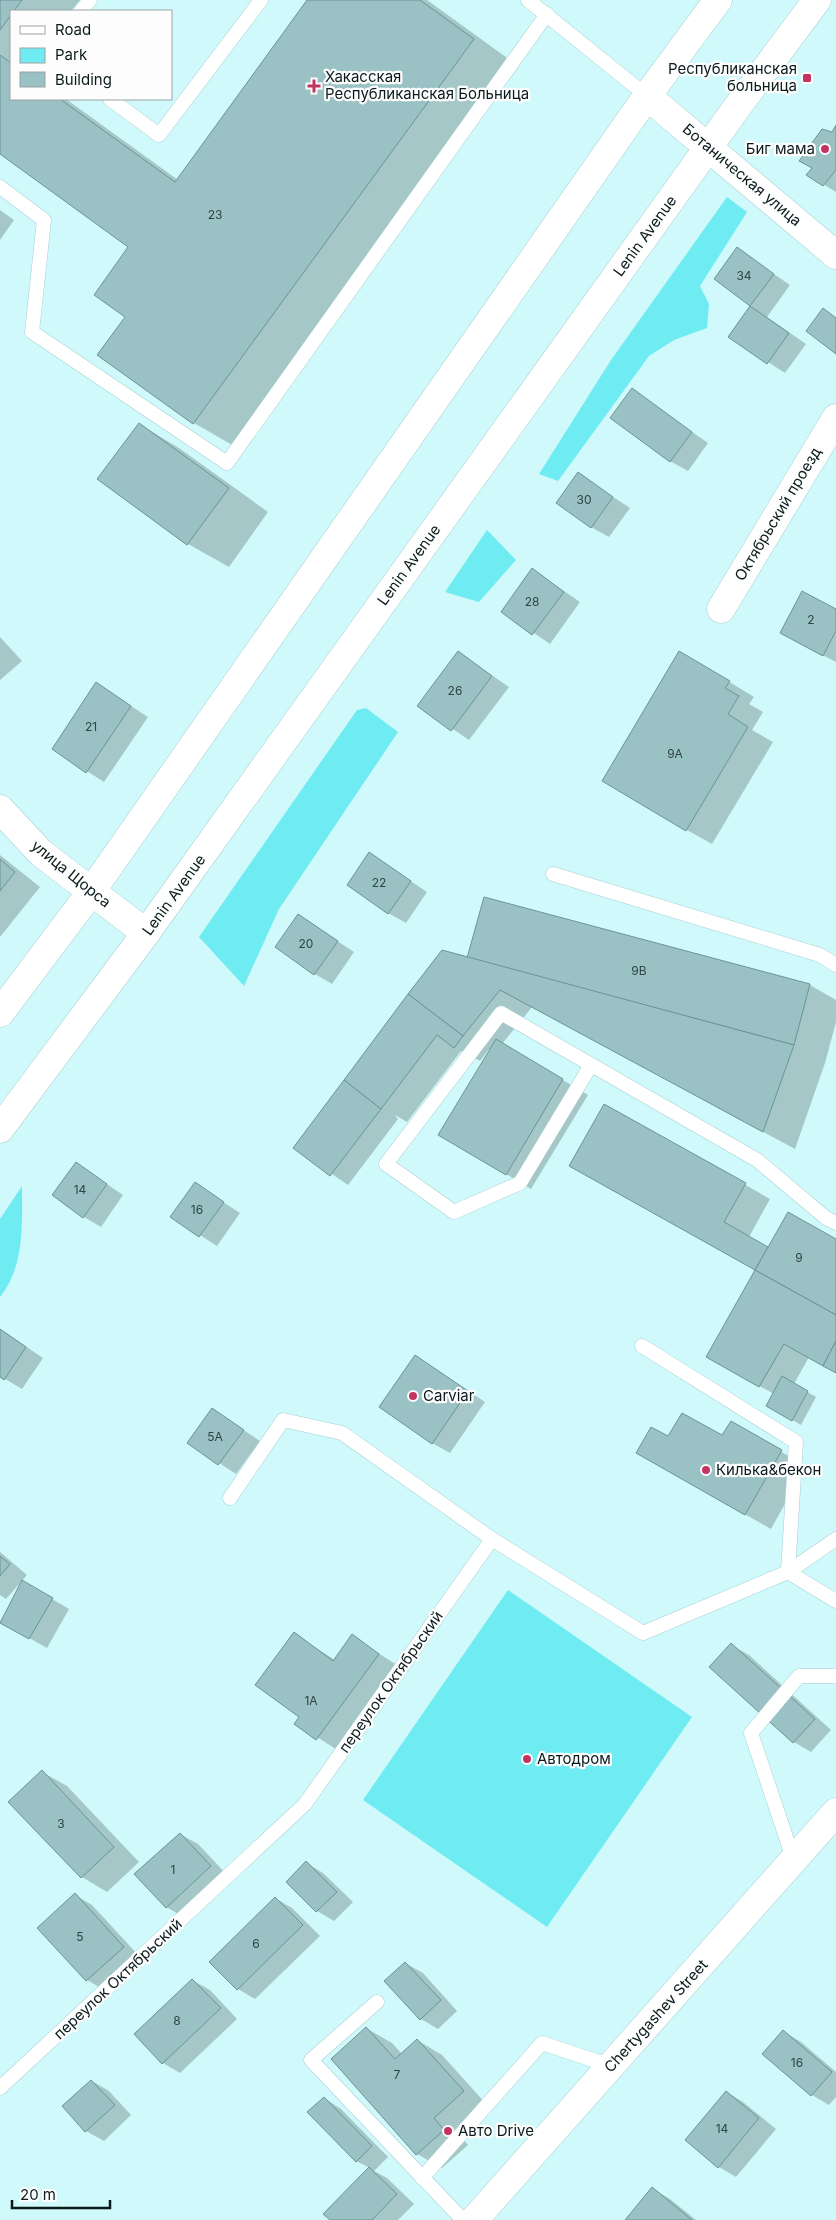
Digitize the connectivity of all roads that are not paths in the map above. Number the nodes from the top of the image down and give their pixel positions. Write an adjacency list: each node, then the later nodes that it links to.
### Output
1 (90, 0): 6 (lane)
2 (261, 0): 9 (lane)
3 (528, 0): 7 (lane)
4 (718, 0): 8 (street)
5 (817, 0): 10 (street, Lenin Avenue)
6 (82, 10)
7 (547, 14): 8 (lane); 11 (lane)
8 (647, 96): 10 (street, Ботаническая улица); 17 (street)
9 (111, 100)
10 (709, 147): 12 (street, Ботаническая улица); 18 (street, Lenin Avenue)
11 (0, 187)
12 (834, 249)
13 (836, 418): 14 (street, Октябрьский проезд)
14 (720, 609)
15 (0, 809): 17 (street, улица Щорса)
16 (553, 874): 19 (lane)
17 (91, 892): 18 (street, улица Щорса); 20 (street)
18 (146, 933): 22 (street, Lenin Avenue)
19 (836, 965)
20 (0, 1013)
21 (590, 1065): 21 (lane); 23 (lane)
22 (0, 1129)
23 (836, 1223)
24 (642, 1346): 28 (lane)
25 (230, 1498): 26 (lane)
26 (492, 1539): 28 (lane); 35 (lane, переулок Октябрьский)
27 (836, 1539): 28 (lane)
28 (788, 1572): 29 (lane)
29 (836, 1601)
30 (836, 1676): 32 (lane)
31 (836, 1812): 32 (street, Chertygashev Street)
32 (794, 1861): 34 (street, Chertygashev Street)
33 (377, 2002): 36 (lane)
34 (611, 2066): 36 (lane); 38 (street, Chertygashev Street)
35 (0, 2088)
36 (422, 2178): 37 (lane)
37 (463, 2220)
38 (474, 2220)

